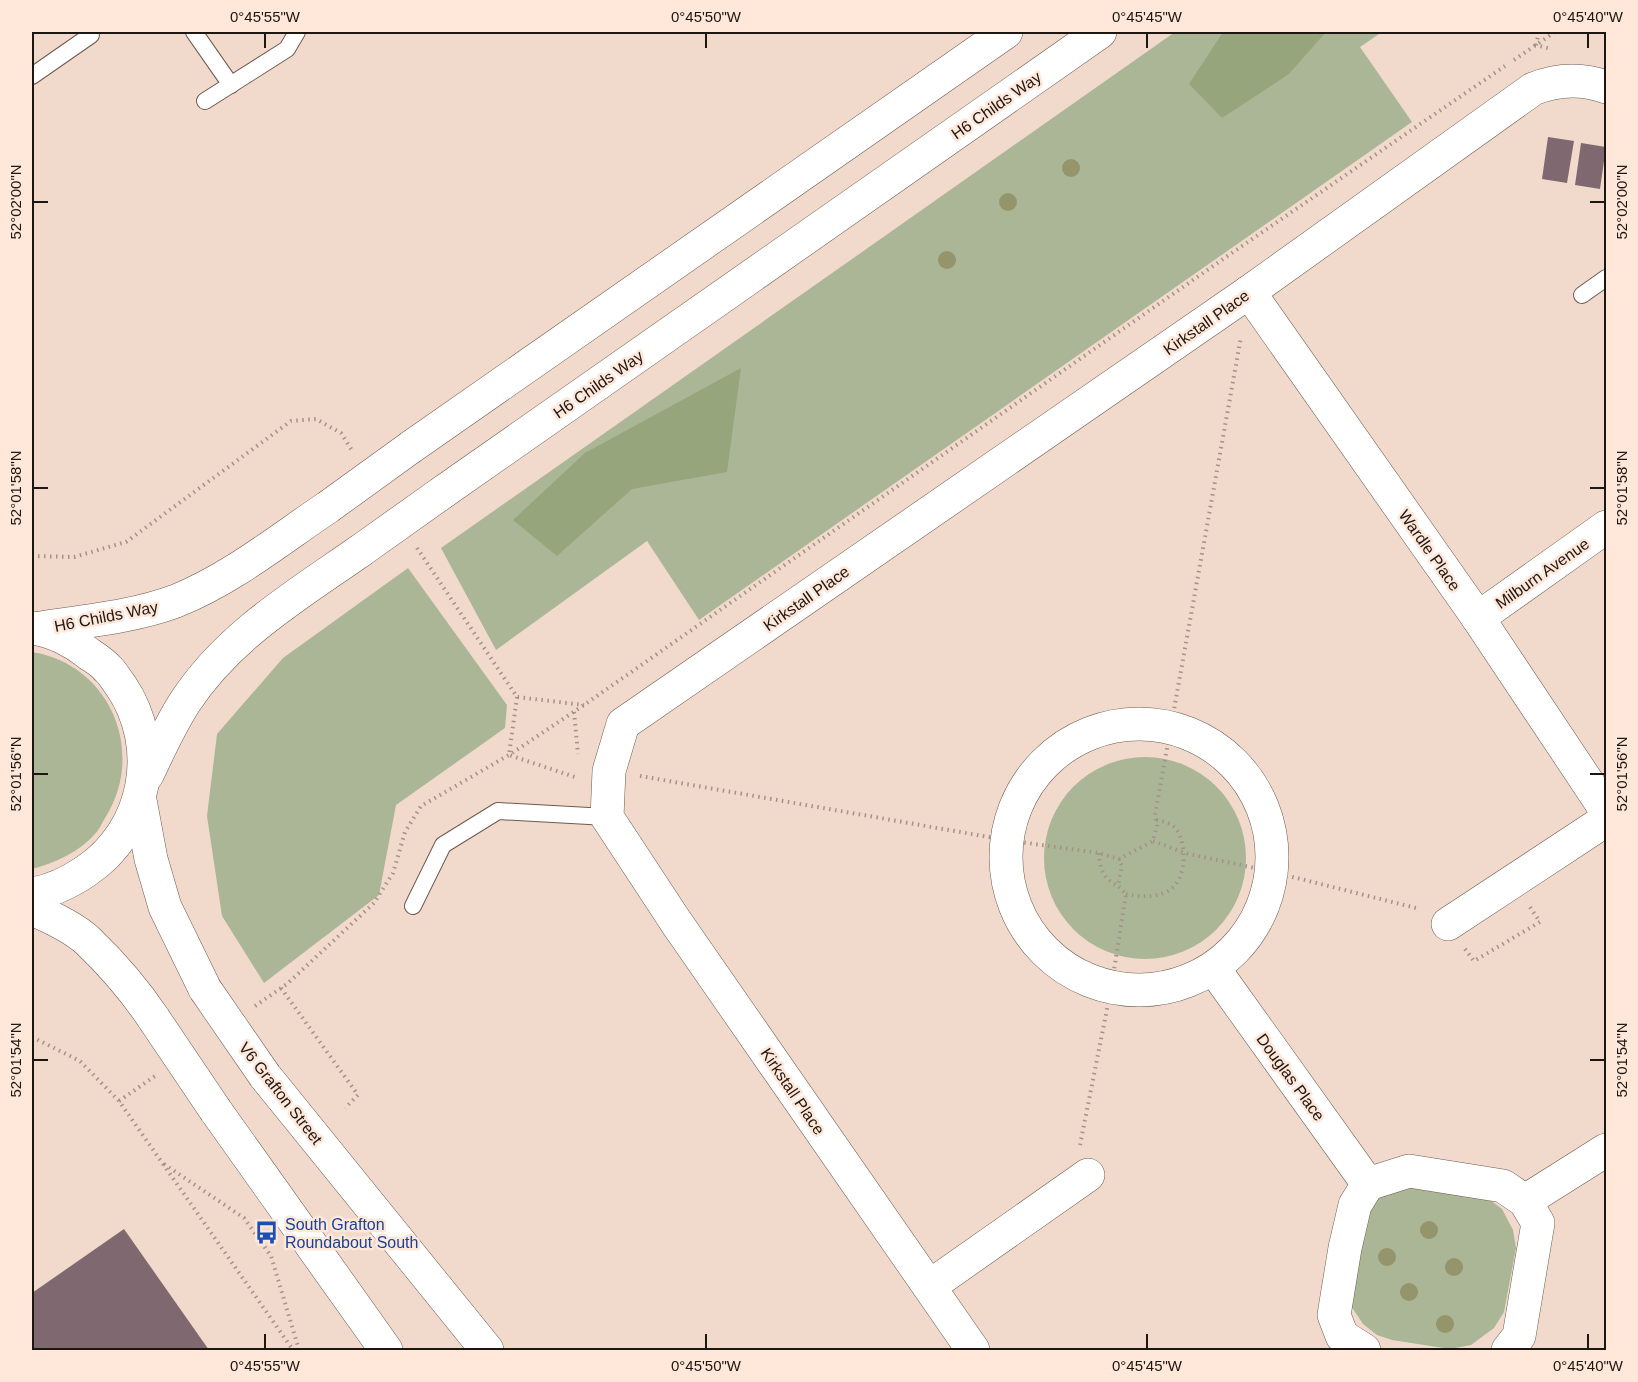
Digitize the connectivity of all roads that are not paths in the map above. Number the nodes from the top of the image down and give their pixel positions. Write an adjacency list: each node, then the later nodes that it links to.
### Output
1 (89, 32): 6 (lane)
2 (194, 32): 7 (lane)
3 (297, 32): 7 (lane)
4 (1006, 32): 15 (street, H6 Childs Way, bridge)
5 (1100, 32): 16 (street, H6 Childs Way, bridge)
6 (32, 76)
7 (231, 85): 9 (lane)
8 (1606, 87): 11 (street, Kirkstall Place)
9 (205, 101)
10 (1606, 278): 12 (lane)
11 (1249, 292): 14 (street, Wardle Place); 18 (street, Kirkstall Place)
12 (1582, 295)
13 (1606, 527): 14 (street, Milburn Avenue)
14 (1478, 618): 17 (street, Wardle Place)
15 (34, 629): 16 (street)
16 (141, 791): 20 (street, H6 Childs Way); 32 (street, V6 Grafton Street, bridge)
17 (1606, 810)
18 (607, 817): 21 (lane); 29 (street, Kirkstall Place)
19 (1606, 820): 23 (street)
20 (32, 894)
21 (413, 906)
22 (32, 909): 31 (street, bridge)
23 (1439, 917)
24 (1214, 969): 24 (street); 27 (street, Douglas Place)
25 (1606, 1150): 28 (street)
26 (1080, 1181): 29 (street)
27 (1368, 1184): 28 (street); 30 (street)
28 (1525, 1201): 34 (street)
29 (930, 1286): 33 (street, Kirkstall Place)
30 (1342, 1346)
31 (386, 1350)
32 (487, 1350)
33 (973, 1350)
34 (1508, 1350)

